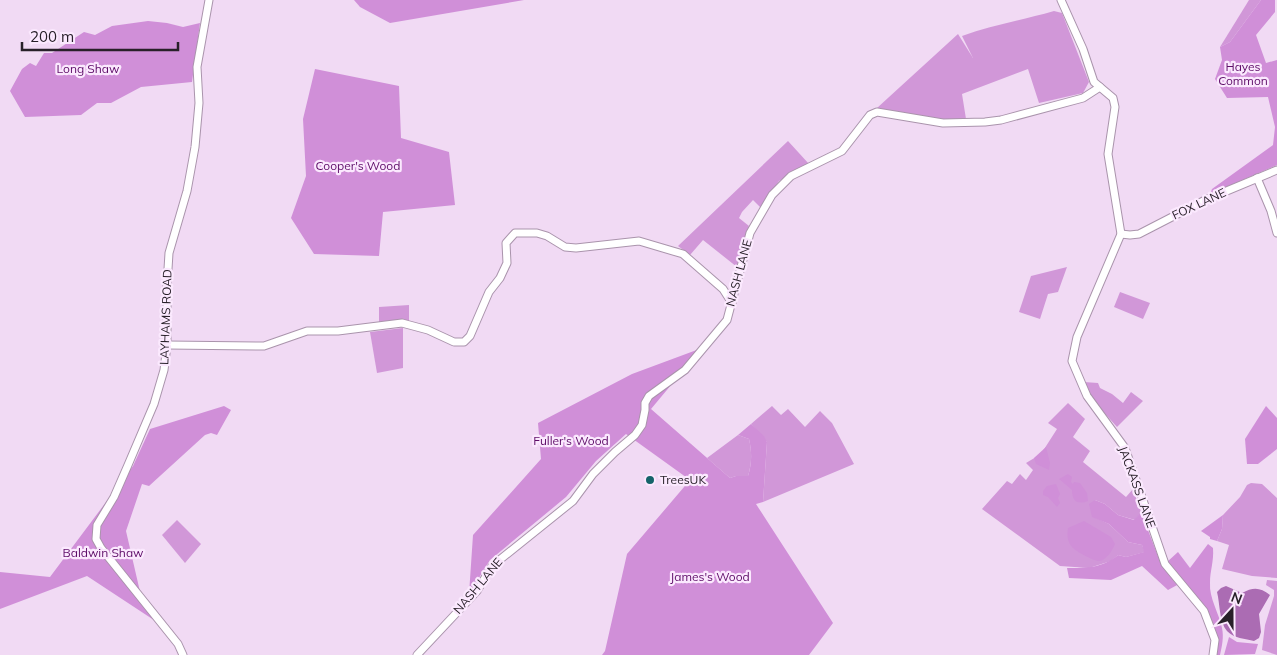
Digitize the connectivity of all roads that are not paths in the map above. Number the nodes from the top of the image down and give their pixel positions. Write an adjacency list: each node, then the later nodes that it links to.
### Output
1 (209, 0): 11 (street, LAYHAMS ROAD)
2 (1060, 0): 3 (street)
3 (1100, 87): 6 (street); 8 (street, NASH LANE)
4 (1277, 170): 5 (street, FOX LANE)
5 (1257, 178): 6 (street, FOX LANE); 7 (street)
6 (1120, 234): 14 (street, JACKASS LANE)
7 (1277, 234)
8 (736, 285): 9 (street); 10 (street, NASH LANE)
9 (722, 289): 10 (street); 11 (street)
10 (732, 303): 13 (street, NASH LANE)
11 (167, 345): 12 (street, LAYHAMS ROAD)
12 (183, 655)
13 (417, 655)
14 (1214, 655)

